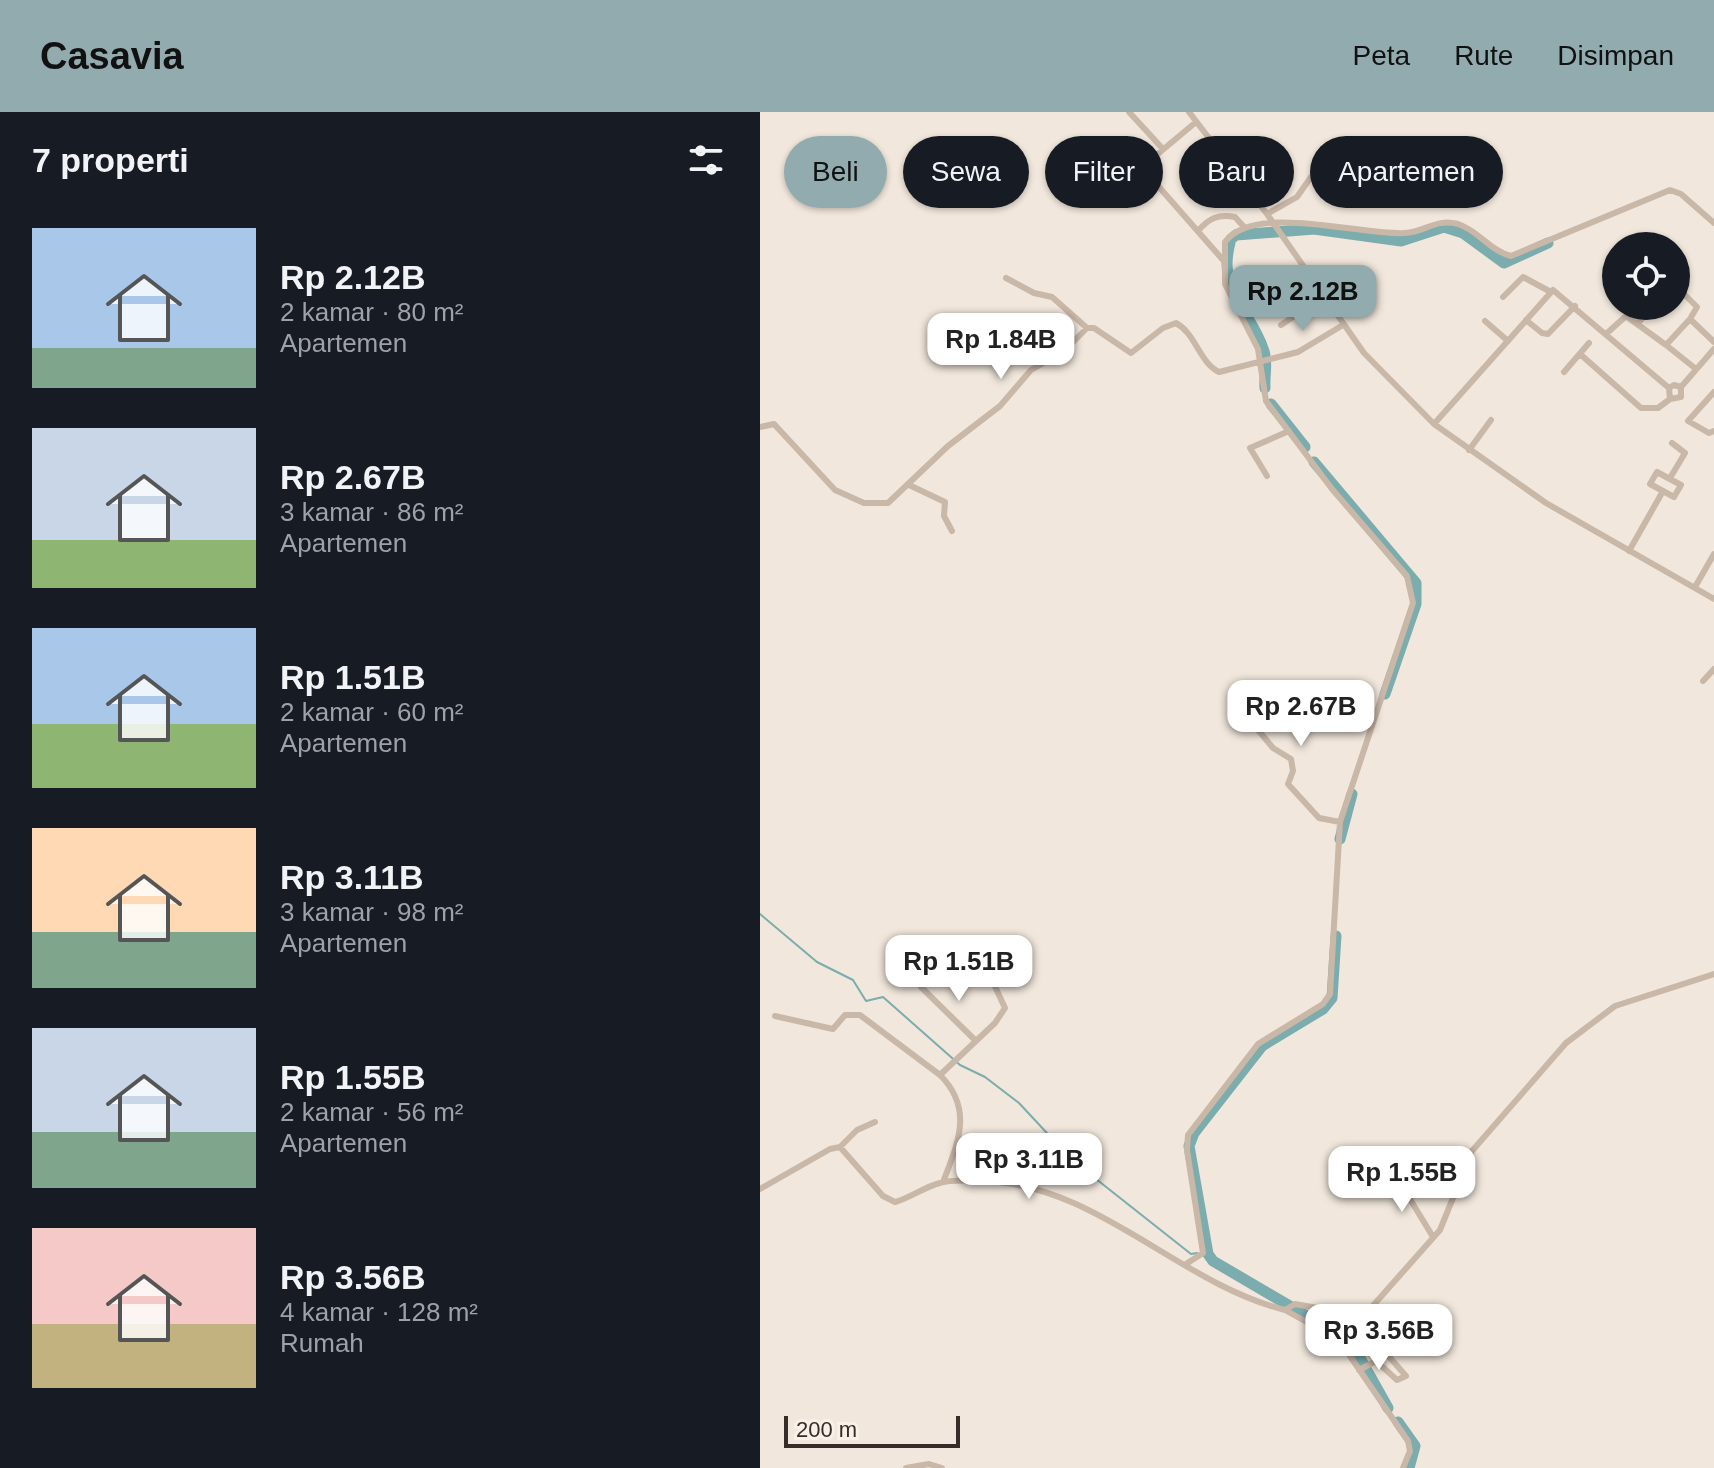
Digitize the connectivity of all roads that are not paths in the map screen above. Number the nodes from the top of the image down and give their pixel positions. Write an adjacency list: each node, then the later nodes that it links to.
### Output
1 (1129, 112): 4 (street)
2 (1189, 112): 3 (street)
3 (1196, 122): 5 (street); 8 (street)
4 (1151, 136)
5 (1163, 149)
6 (1310, 178): 8 (street)
7 (1163, 191): 12 (street)
8 (1267, 214): 11 (street)
9 (1714, 223): 11 (street)
10 (1245, 228): 11 (street); 12 (street); 13 (street)
11 (1277, 229): 16 (street)
12 (1198, 231): 13 (street)
13 (1223, 260): 35 (street)
14 (1006, 278): 27 (street)
15 (1549, 291): 17 (street); 19 (street); 21 (street)
16 (1324, 296): 25 (street); 26 (street)
17 (1503, 297)
18 (1690, 300): 20 (street)
19 (1575, 306): 21 (street); 28 (street)
20 (1690, 319): 30 (street)
21 (1526, 320): 29 (street)
22 (1689, 320): 32 (street)
23 (1485, 321): 29 (street)
24 (1639, 322): 28 (street); 32 (street)
25 (1281, 325)
26 (1343, 325): 35 (street); 47 (street)
27 (1087, 328): 35 (street); 55 (street)
28 (1606, 334): 41 (street)
29 (1508, 341): 47 (street)
30 (1714, 342)
31 (1589, 343): 34 (street)
32 (1666, 345): 36 (street)
33 (1714, 349): 36 (street)
34 (1580, 354): 37 (street); 38 (street)
35 (1265, 359): 49 (street)
36 (1696, 369): 40 (street)
37 (1564, 372)
38 (1603, 375): 39 (street); 44 (street)
39 (1596, 383)
40 (1681, 387): 41 (street); 43 (street)
41 (1669, 388): 44 (street)
42 (1714, 392): 45 (street)
43 (1681, 397): 44 (street); 45 (street)
44 (1670, 399)
45 (1695, 412): 50 (street)
46 (1491, 420): 52 (street)
47 (1434, 424): 52 (street)
48 (760, 427): 55 (street)
49 (1289, 431): 53 (street); 65 (street)
50 (1714, 431)
51 (1672, 443): 54 (street)
52 (1469, 450): 58 (street)
53 (1267, 476)
54 (1670, 478): 56 (street); 56 (street)
55 (909, 485): 57 (street)
56 (1663, 491): 58 (street)
57 (952, 531)
58 (1629, 551): 60 (street)
59 (1714, 554): 60 (street)
60 (1695, 587): 61 (street)
61 (1714, 599)
62 (1714, 669): 63 (street)
63 (1703, 681)
64 (1230, 696): 65 (street)
65 (1340, 822): 78 (street)
66 (986, 967): 70 (street)
67 (1714, 974): 77 (street)
68 (921, 987): 70 (street)
69 (775, 1016): 71 (street)
70 (976, 1041): 71 (street)
71 (940, 1075): 75 (street)
72 (875, 1122): 73 (street)
73 (840, 1147): 75 (street); 76 (street)
74 (1396, 1176): 77 (street)
75 (943, 1182): 78 (street)
76 (760, 1189)
77 (1433, 1237): 80 (street)
78 (1186, 1264): 79 (street)
79 (1288, 1307): 80 (street); 81 (street)
80 (1370, 1309): 81 (street)
81 (1363, 1367): 84 (street)
82 (906, 1468): 83 (street)
83 (942, 1468)
84 (1403, 1468)

